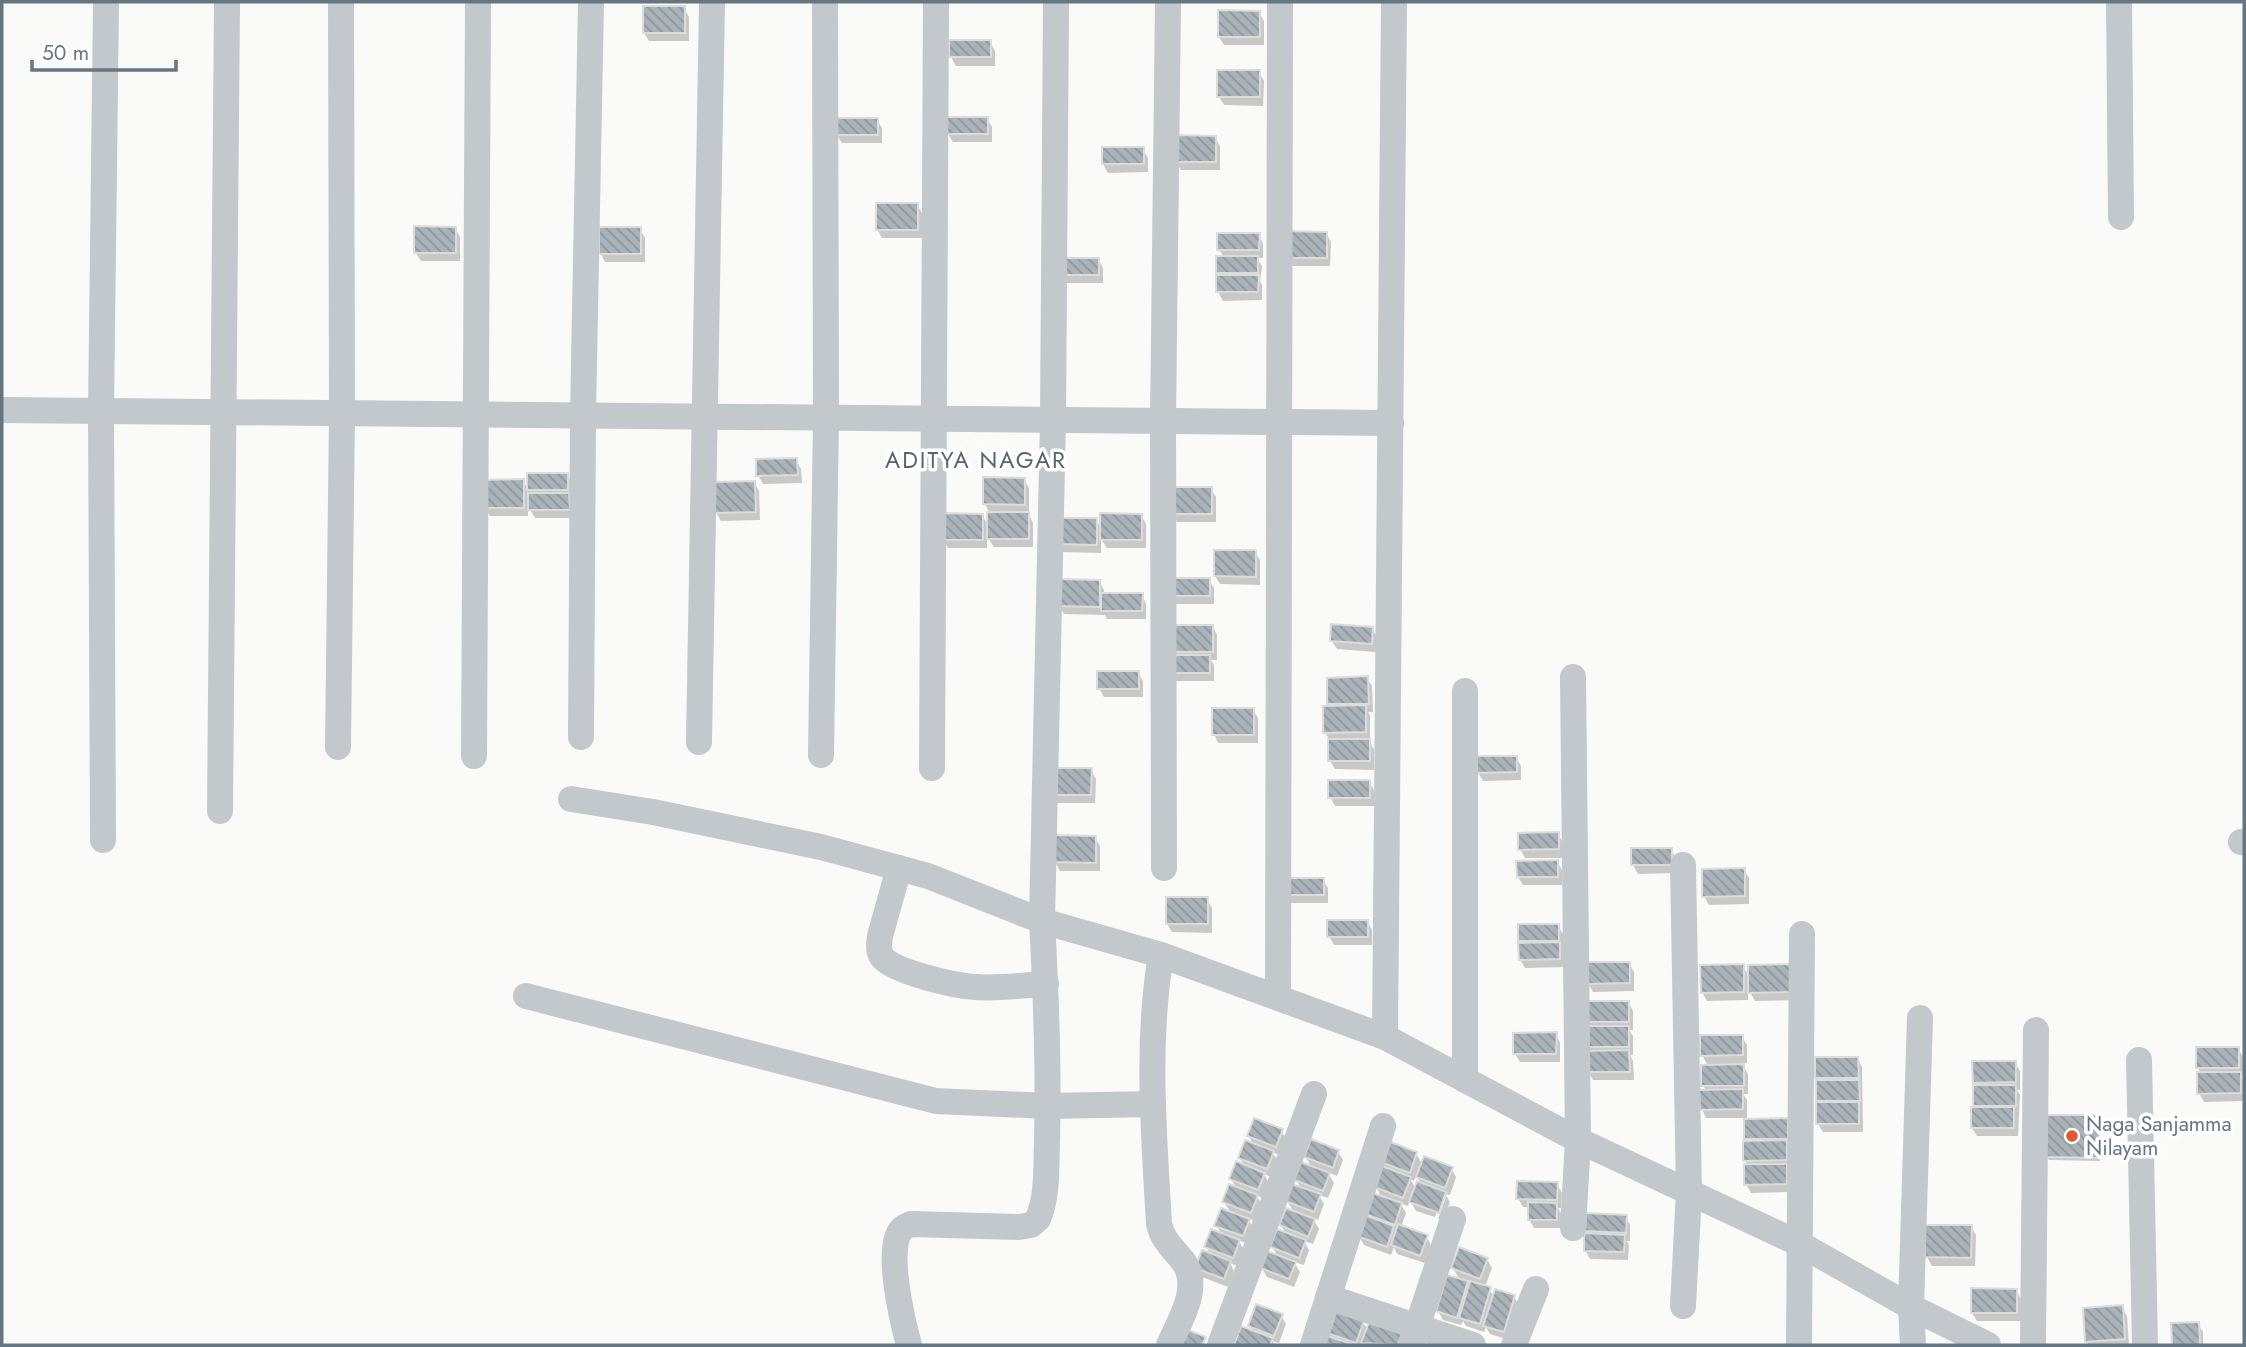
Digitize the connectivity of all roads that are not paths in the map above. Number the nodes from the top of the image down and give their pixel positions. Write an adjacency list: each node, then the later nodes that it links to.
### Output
1 (106, 2): 16 (street)
2 (227, 2): 17 (street)
3 (341, 2): 18 (street)
4 (478, 2): 19 (street)
5 (591, 2): 20 (street)
6 (712, 2): 21 (street)
7 (825, 2): 22 (street)
8 (936, 2): 23 (street)
9 (1056, 2): 24 (street)
10 (1168, 2): 25 (street)
11 (1280, 2): 26 (street)
12 (1394, 2): 27 (street)
13 (2119, 2): 14 (street)
14 (2121, 217)
15 (2, 410): 16 (street)
16 (102, 411): 17 (street); 38 (street)
17 (224, 411): 18 (street); 37 (street)
18 (342, 413): 19 (street); 32 (street)
19 (476, 414): 20 (street); 34 (street)
20 (583, 415): 21 (street); 30 (street)
21 (705, 417): 22 (street); 31 (street)
22 (826, 418): 23 (street); 33 (street)
23 (935, 419): 24 (street); 35 (street)
24 (1053, 420): 25 (street); 42 (street)
25 (1163, 421): 26 (street); 41 (street)
26 (1278, 422): 27 (street); 47 (street)
27 (1391, 423): 50 (street)
28 (1573, 677): 57 (street)
29 (1465, 691): 52 (street)
30 (581, 737)
31 (699, 742)
32 (338, 747)
33 (821, 755)
34 (474, 757)
35 (932, 768)
36 (571, 799): 40 (street)
37 (220, 811)
38 (103, 840)
39 (1683, 864): 58 (street)
40 (899, 868): 42 (street); 45 (street)
41 (1164, 868)
42 (1042, 921): 44 (street); 45 (street)
43 (1802, 933): 61 (street)
44 (1161, 955): 47 (street); 54 (street)
45 (1046, 984): 55 (street)
46 (526, 996): 55 (street)
47 (1278, 998): 50 (street)
48 (1920, 1018): 65 (street)
49 (2036, 1030): 76 (street)
50 (1385, 1037): 52 (street)
51 (2139, 1060): 77 (street)
52 (1465, 1080): 57 (street)
53 (1314, 1094): 69 (street)
54 (1153, 1104): 55 (street); 68 (street)
55 (1048, 1106): 67 (street)
56 (1383, 1126): 63 (street)
57 (1578, 1140): 58 (street); 60 (street)
58 (1689, 1192): 61 (street); 64 (street)
59 (1452, 1219): 66 (street)
60 (1573, 1228)
61 (1800, 1244): 65 (street); 73 (street)
62 (1536, 1289): 72 (street)
63 (1328, 1297): 66 (street); 70 (street)
64 (1684, 1306)
65 (1911, 1307): 74 (street); 75 (street)
66 (1414, 1336): 71 (street)
67 (909, 1345)
68 (1169, 1345)
69 (1220, 1345)
70 (1313, 1345)
71 (1473, 1345)
72 (1514, 1345)
73 (1799, 1345)
74 (1913, 1345)
75 (1988, 1345)
76 (2033, 1345)
77 (2145, 1345)

